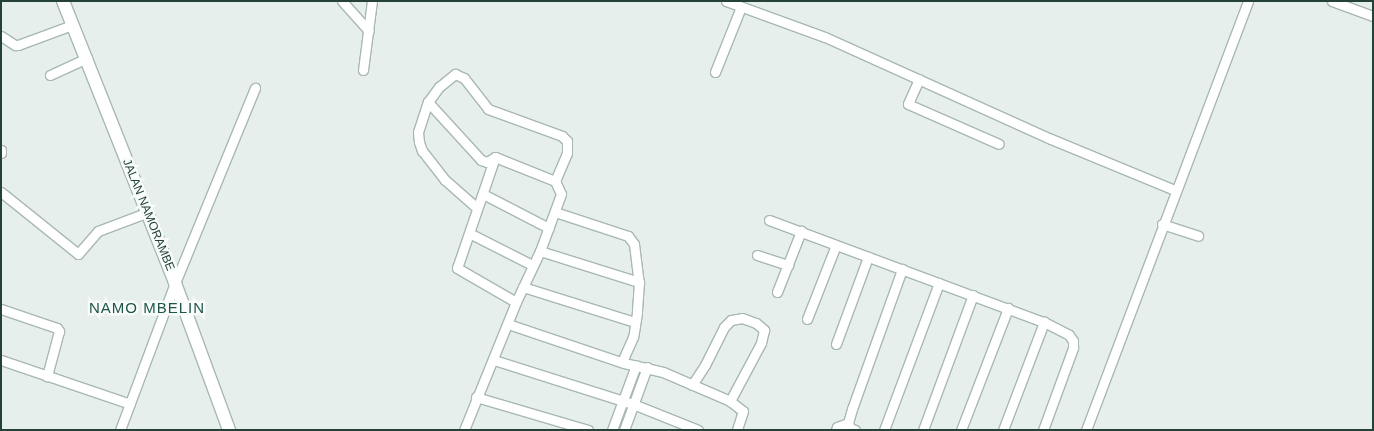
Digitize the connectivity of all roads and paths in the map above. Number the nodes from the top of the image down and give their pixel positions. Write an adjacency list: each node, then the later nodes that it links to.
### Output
1 (63, 1): 9 (main road, JALAN NAMORAMBE)
2 (342, 1): 10 (street)
3 (726, 1): 7 (street)
4 (1248, 1): 22 (street)
5 (1332, 1): 8 (street)
6 (373, 2): 10 (street)
7 (741, 7): 14 (street); 16 (street)
8 (1373, 16)
9 (72, 25): 11 (street); 12 (main road, JALAN NAMORAMBE)
10 (369, 32): 13 (street)
11 (1, 36)
12 (87, 58): 15 (street); 27 (main road, JALAN NAMORAMBE)
13 (363, 70)
14 (716, 72)
15 (50, 75)
16 (919, 79): 19 (street); 22 (street)
17 (255, 88): 42 (street)
18 (428, 102): 20 (street); 21 (street); 25 (street)
19 (999, 144)
20 (495, 157): 21 (street); 24 (street)
21 (555, 181): 26 (street)
22 (1175, 190): 29 (street)
23 (1, 192): 27 (street)
24 (483, 194): 25 (street); 30 (street)
25 (477, 208): 32 (street)
26 (555, 212): 30 (street); 41 (street)
27 (146, 213): 42 (main road, JALAN NAMORAMBE)
28 (769, 220): 31 (street)
29 (1162, 224): 33 (street); 82 (street)
30 (549, 228): 35 (street)
31 (801, 231): 34 (street); 39 (street)
32 (470, 234): 38 (street); 47 (street)
33 (1198, 236)
34 (836, 245): 37 (street); 50 (street)
35 (540, 252): 38 (street); 41 (street)
36 (757, 255): 39 (street)
37 (868, 257): 40 (street); 54 (street)
38 (532, 265): 44 (street)
39 (788, 266): 45 (street)
40 (902, 269): 43 (street); 67 (street)
41 (639, 282): 51 (street)
42 (175, 283): 65 (street); 69 (main road, JALAN NAMORAMBE)
43 (939, 283): 46 (street); 77 (street)
44 (523, 287): 47 (street); 51 (street)
45 (777, 292)
46 (973, 296): 48 (street); 78 (street)
47 (516, 302): 53 (street)
48 (1008, 308): 52 (street); 79 (street)
49 (1, 309): 60 (street)
50 (807, 319)
51 (635, 322): 57 (street)
52 (1044, 322): 80 (street); 81 (street)
53 (508, 324): 56 (street); 57 (street)
54 (836, 344)
55 (1, 360): 60 (street)
56 (494, 360): 62 (street); 63 (street)
57 (622, 362): 58 (street)
58 (636, 365): 59 (street); 63 (street)
59 (647, 367): 61 (street); 66 (street)
60 (47, 376): 65 (street)
61 (692, 385): 64 (street); 64 (street)
62 (476, 397): 70 (street); 71 (street)
63 (622, 400): 66 (street); 72 (street)
64 (730, 401): 75 (street)
65 (130, 404): 68 (street)
66 (633, 404): 73 (street); 74 (street)
67 (851, 427): 76 (street)
68 (120, 430)
69 (229, 430)
70 (464, 430)
71 (588, 430)
72 (612, 430)
73 (624, 430)
74 (698, 430)
75 (737, 430)
76 (836, 430)
77 (884, 430)
78 (923, 430)
79 (961, 430)
80 (1003, 430)
81 (1043, 430)
82 (1086, 430)

